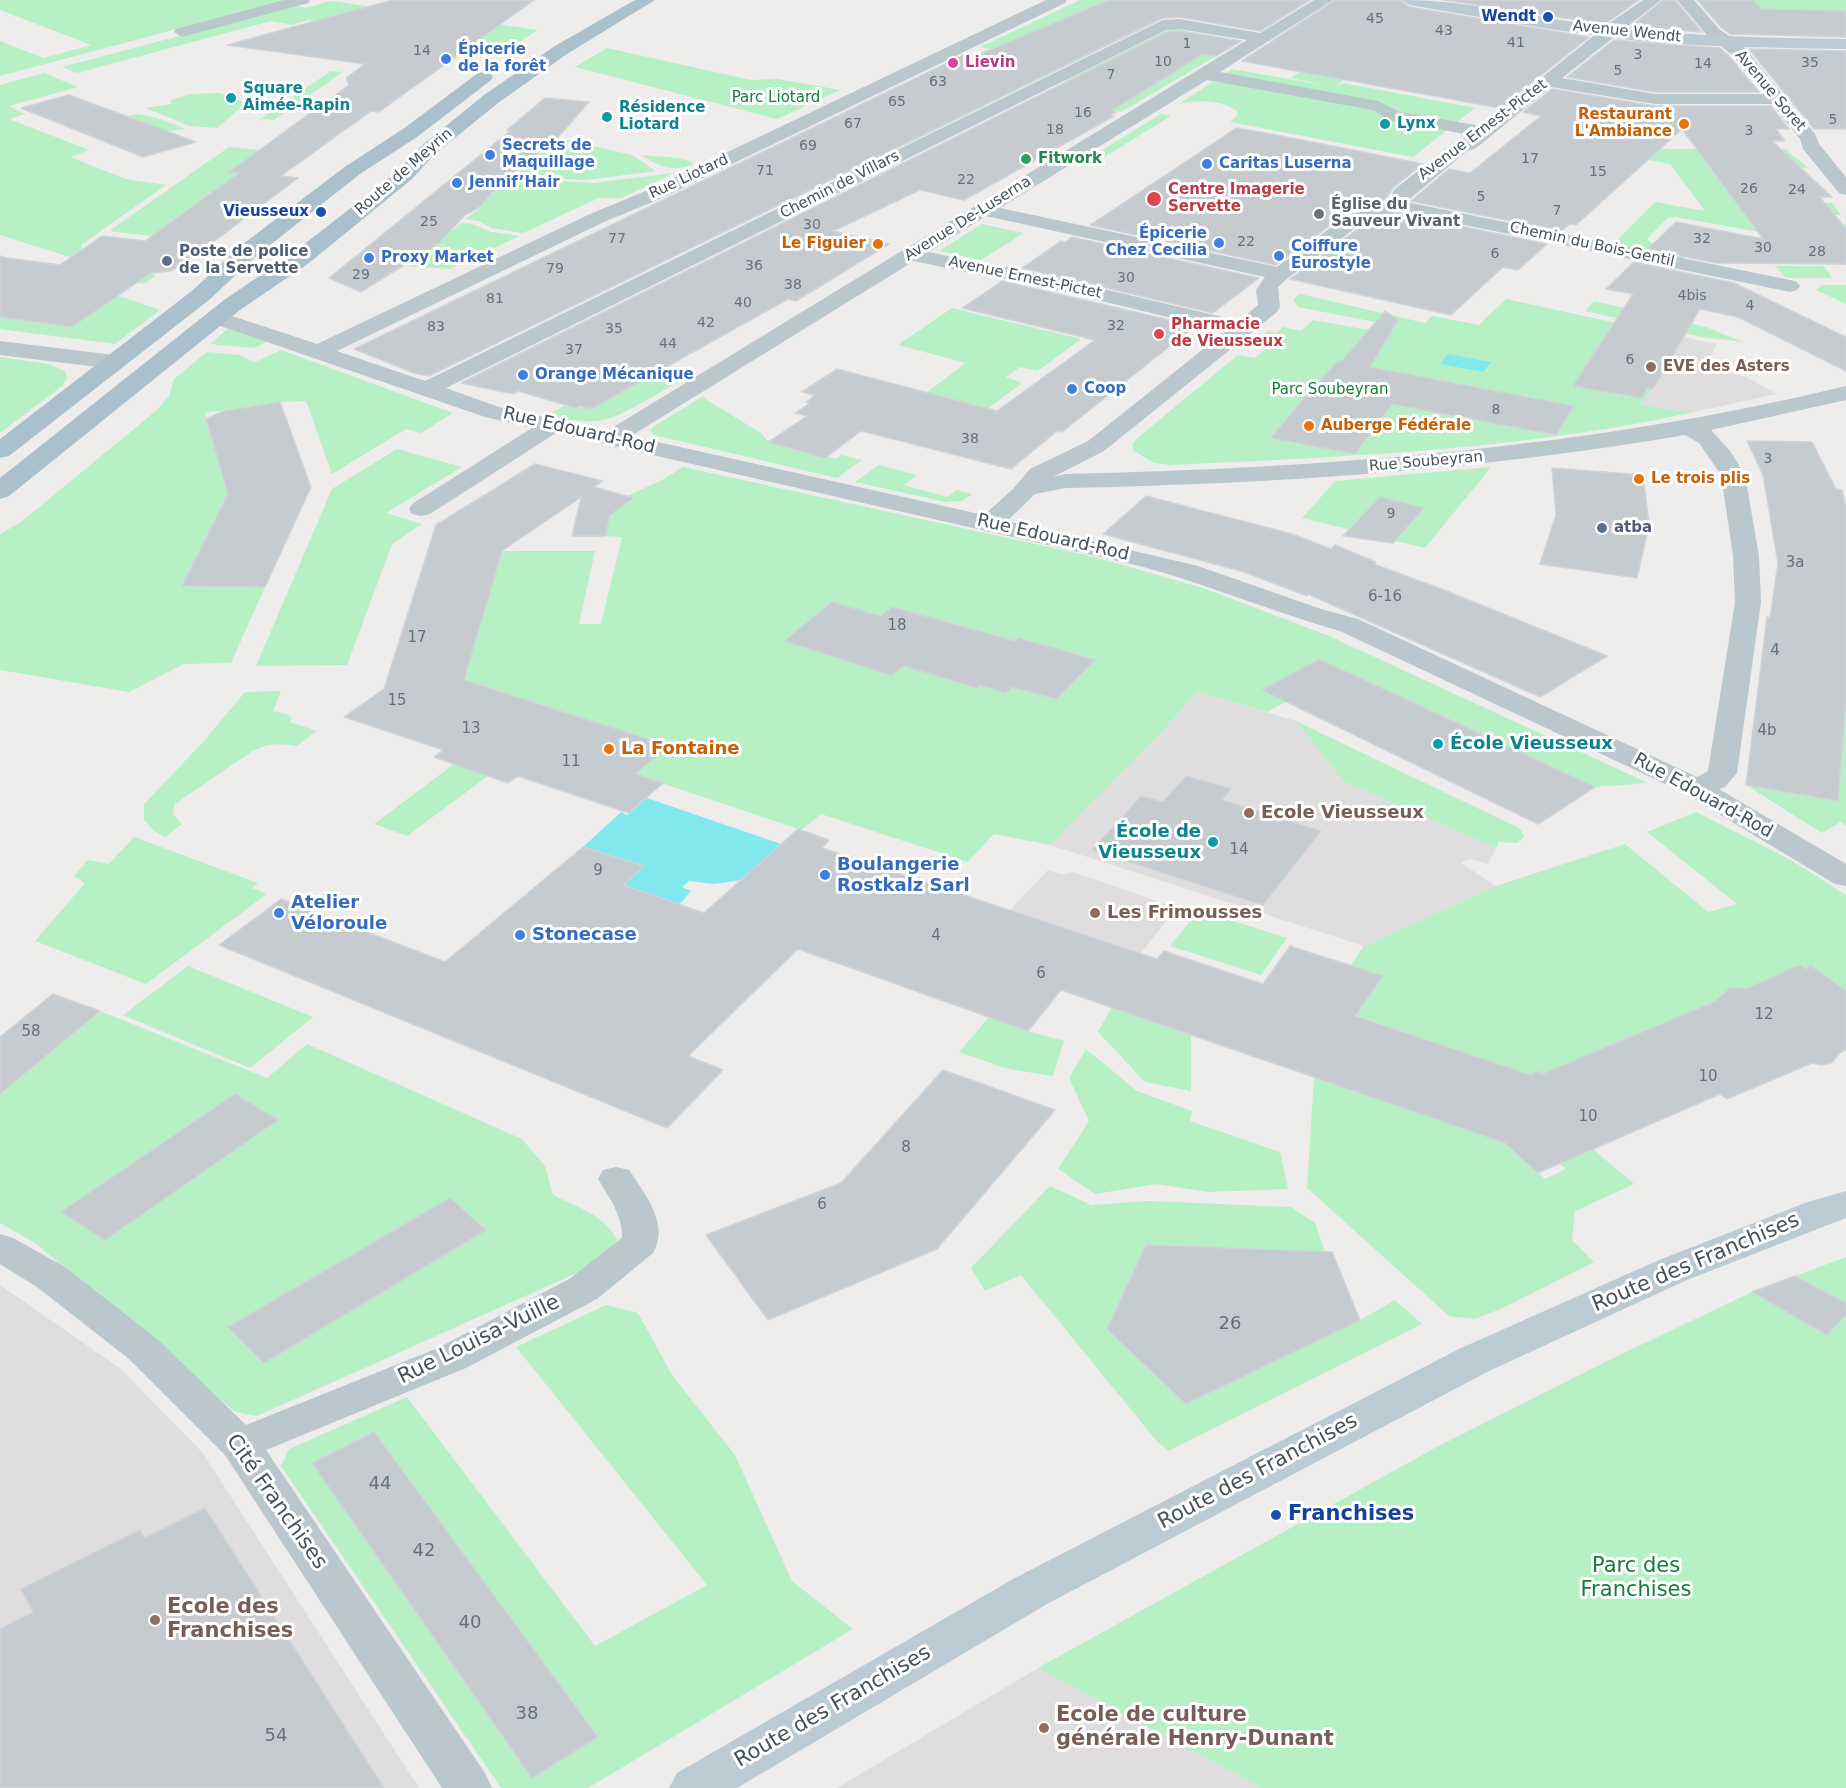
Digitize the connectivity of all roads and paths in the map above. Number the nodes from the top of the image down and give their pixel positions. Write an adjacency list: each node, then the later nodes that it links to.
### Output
1 (302, 0): 8 (street)
2 (647, 0): 24 (main road, Route de Meyrin)
3 (1059, 0): 27 (street, Rue Liotard)
4 (1325, 0): 10 (street, Avenue De-Luserna)
5 (1410, 0): 9 (main road, Avenue Wendt)
6 (1653, 0): 9 (street, Avenue Ernest-Pictet)
7 (1685, 0): 11 (street, Avenue Soret)
8 (182, 32)
9 (1609, 32): 11 (main road, Avenue Wendt); 15 (street, Avenue Ernest-Pictet)
10 (1262, 38): 14 (street, Avenue De-Luserna); 29 (street, Chemin de Villars)
11 (1726, 41): 12 (main road, Avenue Wendt); 16 (street, Avenue Soret)
12 (1846, 44)
13 (501, 66): 28 (main road, Route de Meyrin)
14 (1204, 74): 17 (street); 20 (street, Avenue De-Luserna)
15 (1548, 81): 16 (street); 17 (street, Avenue Ernest-Pictet)
16 (1777, 99): 18 (street, Avenue Soret)
17 (1484, 132): 19 (street, Avenue Ernest-Pictet)
18 (1846, 189)
19 (1394, 205): 22 (street, Avenue Ernest-Pictet); 23 (street, Chemin du Bois-Gentil)
20 (984, 210): 21 (street, Avenue De-Luserna); 22 (street)
21 (912, 254): 25 (street, Avenue Ernest-Pictet); 33 (street, Avenue De-Luserna)
22 (1281, 274): 25 (street, Avenue Ernest-Pictet)
23 (1790, 286)
24 (217, 317): 27 (street, Rue Edouard-Rod); 37 (main road, Route de Meyrin)
25 (1244, 328): 34 (street, Avenue Ernest-Pictet)
26 (0, 348): 28 (street)
27 (318, 352): 29 (street, Rue Edouard-Rod)
28 (108, 361): 35 (main road, Route de Meyrin)
29 (426, 389): 31 (street, Rue Edouard-Rod)
30 (1846, 393): 32 (street, Rue Soubeyran)
31 (551, 426): 33 (street, Rue Edouard-Rod); 39 (street)
32 (1690, 428): 36 (street, Rue Soubeyran); 41 (street)
33 (611, 438): 40 (street, Rue Edouard-Rod)
34 (1096, 447): 36 (street, Rue Soubeyran); 38 (street, Avenue Ernest-Pictet)
35 (0, 452)
36 (1160, 477): 38 (street, Rue Soubeyran)
37 (0, 491)
38 (1023, 493): 40 (street, Avenue Ernest-Pictet)
39 (421, 509)
40 (990, 523): 41 (street, Rue Edouard-Rod)
41 (1694, 787): 42 (street, Rue Edouard-Rod)
42 (1846, 877)
43 (616, 1179): 46 (street, Rue Louisa-Vuille)
44 (1846, 1204): 48 (main road, Route des Franchises)
45 (0, 1247): 46 (street, Cité Franchises)
46 (240, 1444): 47 (street, Cité Franchises)
47 (468, 1788)
48 (694, 1788)

